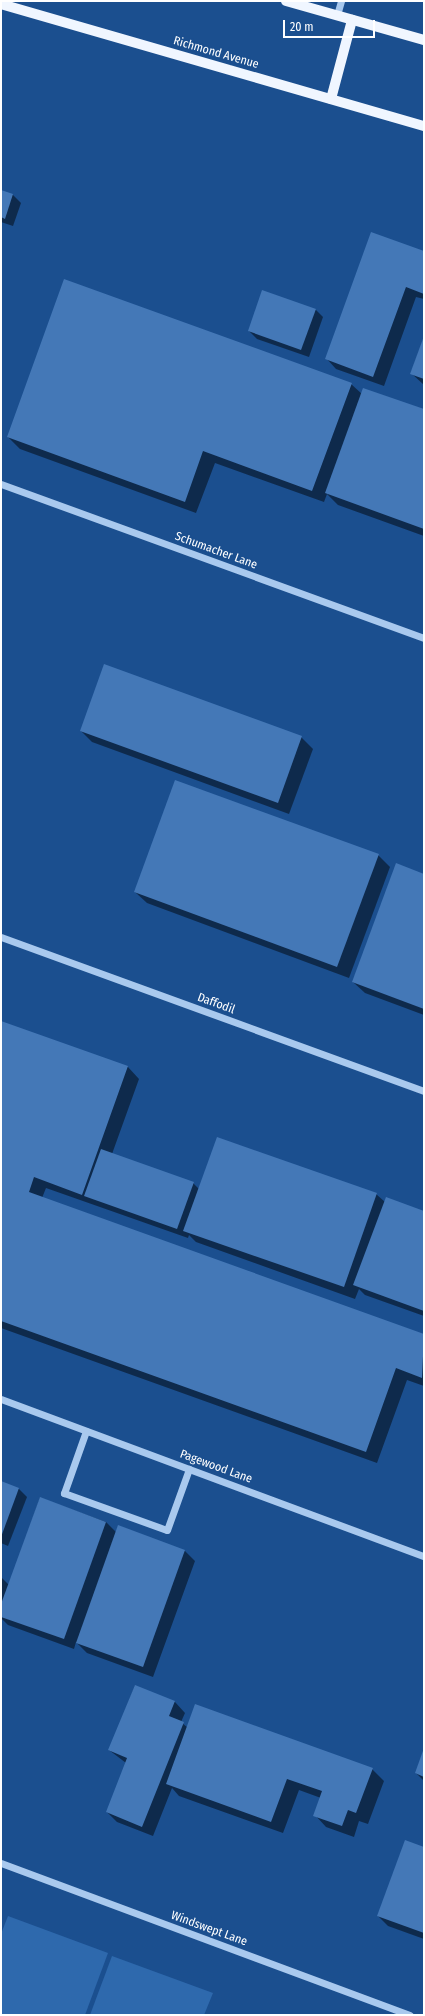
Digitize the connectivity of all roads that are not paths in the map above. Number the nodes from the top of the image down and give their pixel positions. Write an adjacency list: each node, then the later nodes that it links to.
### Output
1 (286, 1): 4 (main road)
2 (341, 1): 4 (street)
3 (1, 4): 7 (main road, Richmond Avenue)
4 (337, 15): 5 (main road)
5 (352, 20): 6 (main road); 7 (main road)
6 (424, 40)
7 (331, 99): 8 (main road, Richmond Avenue)
8 (424, 126)
9 (1, 484): 10 (street, Schumacher Lane)
10 (424, 638)
11 (1, 937): 12 (street, Daffodil)
12 (424, 1091)
13 (1, 1399): 14 (street, Pagewood Lane)
14 (86, 1431): 15 (street, Pagewood Lane); 15 (street)
15 (189, 1469): 16 (street, Pagewood Lane)
16 (424, 1556)
17 (1, 1863): 18 (street, Windswept Lane)
18 (410, 2015)

